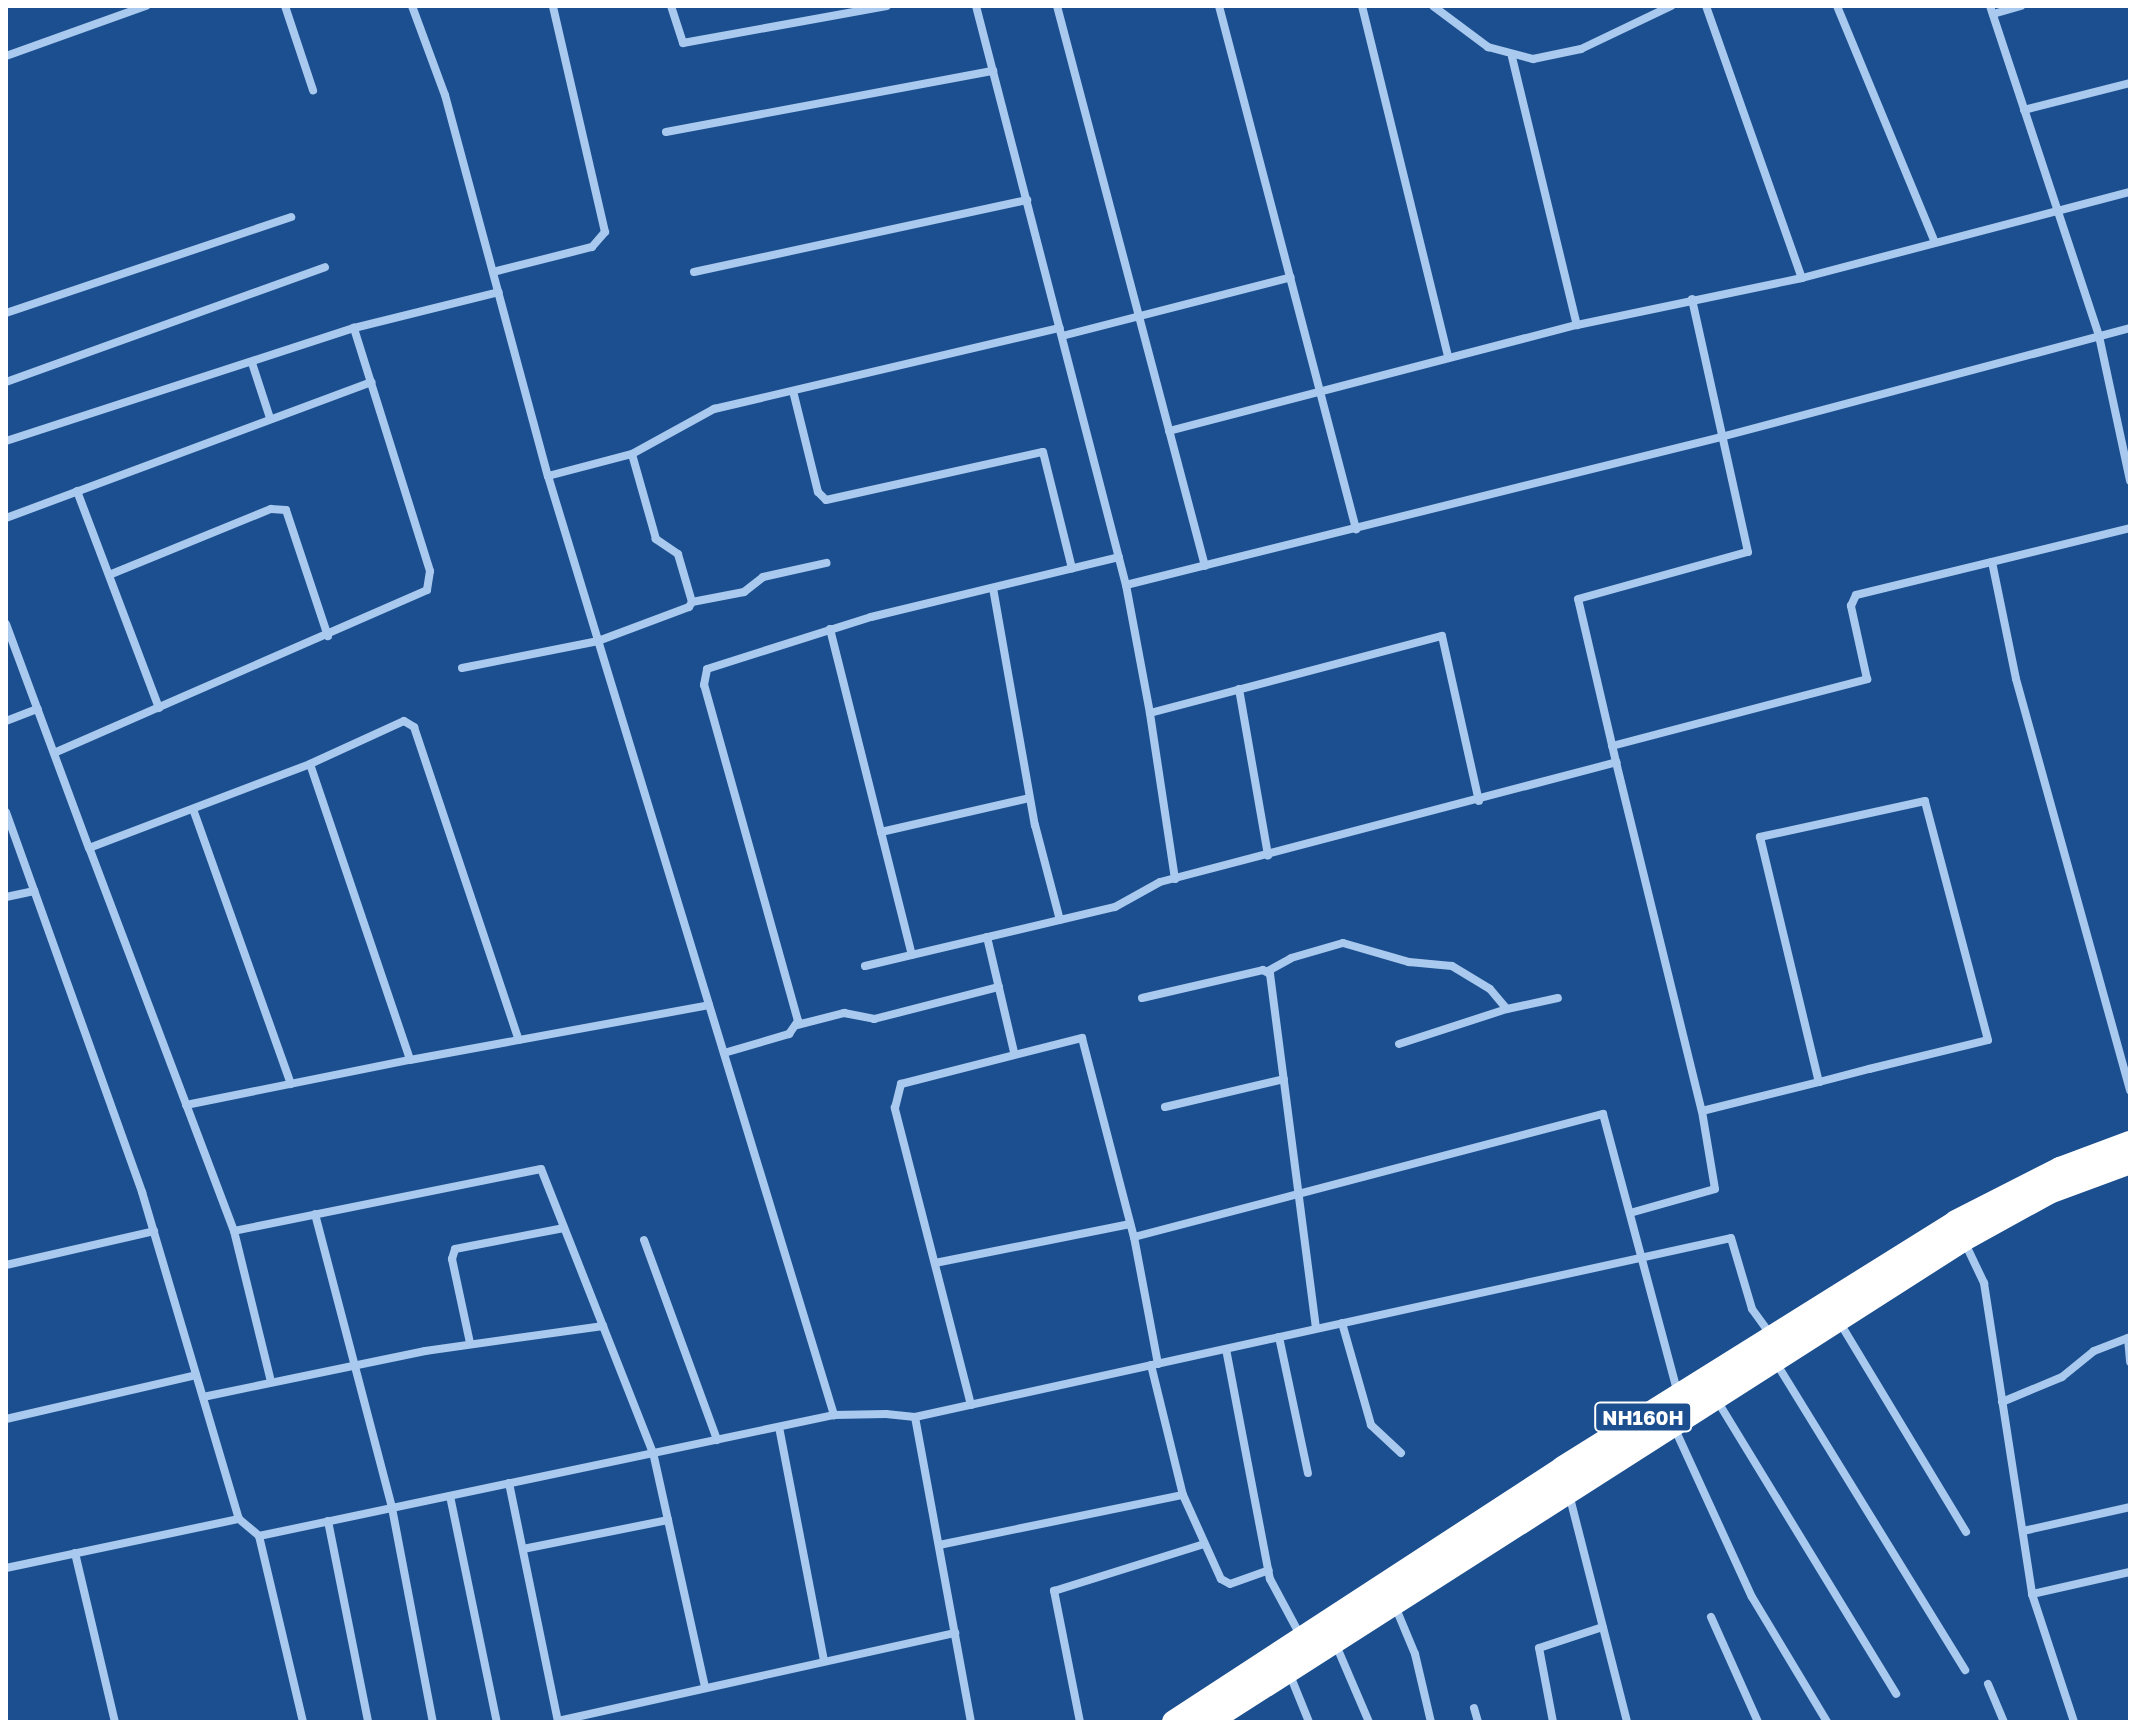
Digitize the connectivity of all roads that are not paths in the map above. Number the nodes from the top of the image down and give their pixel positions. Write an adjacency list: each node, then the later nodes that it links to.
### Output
1 (146, 6): 17 (street)
2 (285, 6): 21 (street)
3 (412, 6): 30 (street)
4 (553, 6): 30 (street)
5 (671, 6): 6 (street)
6 (887, 6)
7 (976, 6): 19 (street)
8 (1057, 6): 37 (street)
9 (1219, 6): 32 (street)
10 (1362, 6): 43 (street)
11 (1433, 6): 18 (street)
12 (1671, 6): 18 (street)
13 (1706, 6): 33 (street)
14 (1837, 6): 28 (street)
15 (2021, 6): 16 (street)
16 (1992, 10): 22 (street)
17 (6, 56)
18 (1512, 57): 38 (street)
19 (993, 71): 23 (street); 25 (street)
20 (2130, 83): 22 (street)
21 (313, 90)
22 (2024, 110): 26 (street)
23 (666, 132)
24 (2130, 192): 26 (street)
25 (1027, 200): 31 (street); 41 (street)
26 (2055, 212): 28 (street); 42 (street)
27 (291, 217): 36 (street)
28 (1935, 243): 33 (street)
29 (325, 267): 45 (street)
30 (493, 272): 34 (street)
31 (694, 272)
32 (1291, 277): 37 (street); 48 (street)
33 (1802, 278): 35 (street)
34 (499, 292): 39 (street); 54 (street)
35 (1692, 299): 38 (street); 51 (street)
36 (6, 313)
37 (1139, 315): 41 (street); 50 (street)
38 (1577, 325): 43 (street)
39 (354, 328): 44 (street); 46 (street)
40 (2130, 328): 42 (street)
41 (1061, 332): 47 (street); 60 (street)
42 (2099, 336): 51 (street); 55 (street)
43 (1448, 357): 48 (street)
44 (252, 363): 49 (street); 52 (street)
45 (6, 382)
46 (372, 382): 49 (street); 71 (street)
47 (793, 391): 53 (street); 64 (street)
48 (1321, 391): 50 (street); 59 (street)
49 (270, 418): 56 (street)
50 (1169, 431): 63 (street)
51 (1721, 437): 59 (street); 79 (street)
52 (6, 441)
53 (632, 454): 54 (street); 68 (street)
54 (548, 476): 72 (street)
55 (2130, 481)
56 (77, 491): 57 (street); 65 (street)
57 (6, 518)
58 (2130, 528): 61 (street)
59 (1356, 529): 63 (street)
60 (1119, 557): 64 (street); 66 (street)
61 (1992, 562): 79 (street); 112 (street)
62 (826, 563): 68 (street)
63 (1205, 566): 66 (street)
64 (1072, 568): 67 (street)
65 (109, 575): 71 (street); 75 (street)
66 (1126, 585): 77 (street)
67 (993, 588): 70 (street); 83 (street)
68 (692, 602): 72 (street)
69 (6, 624): 76 (street)
70 (830, 629): 87 (street); 103 (street)
71 (328, 636): 75 (street)
72 (598, 641): 73 (street); 101 (street)
73 (462, 668)
74 (1239, 689): 77 (street); 84 (street); 89 (street)
75 (159, 708): 80 (street)
76 (38, 709): 78 (street); 80 (street)
77 (1150, 713): 90 (street)
78 (6, 721)
79 (1612, 746): 81 (street)
80 (54, 753): 88 (street)
81 (1616, 762): 84 (street); 115 (street)
82 (310, 764): 85 (street); 104 (street); 108 (street)
83 (1029, 798): 87 (street); 93 (street)
84 (1479, 801): 89 (street)
85 (193, 809): 88 (street); 111 (street)
86 (6, 812): 91 (street)
87 (881, 832): 95 (street)
88 (89, 848): 113 (street)
89 (1268, 855): 90 (street)
90 (1175, 879): 93 (street)
91 (34, 891): 92 (street); 124 (street)
92 (6, 897)
93 (1060, 920): 94 (street)
94 (987, 937): 95 (street); 98 (street)
95 (912, 955): 96 (street)
96 (865, 966)
97 (1268, 971): 99 (street); 102 (street); 109 (street)
98 (999, 987): 103 (street); 106 (street)
99 (1142, 998)
100 (1558, 998): 102 (street)
101 (709, 1005): 104 (street); 107 (street)
102 (1507, 1009): 105 (street)
103 (797, 1025): 107 (street)
104 (519, 1040): 108 (street)
105 (1399, 1044)
106 (1014, 1052): 121 (street); 129 (street)
107 (724, 1053): 150 (street)
108 (410, 1060): 111 (street)
109 (1284, 1079): 114 (street); 118 (street)
110 (1819, 1082): 110 (street); 115 (street)
111 (291, 1084): 113 (street)
112 (2130, 1090)
113 (186, 1105): 125 (street)
114 (1165, 1107)
115 (1702, 1111): 119 (street)
116 (2130, 1143): 123 (highway, NH160H)
117 (2130, 1162): 123 (highway, NH160H)
118 (1299, 1194): 119 (street); 126 (street); 134 (street)
119 (1630, 1213): 128 (street)
120 (315, 1214): 122 (street); 125 (street); 142 (street)
121 (1130, 1224): 126 (street); 129 (street)
122 (564, 1228): 133 (street); 137 (street)
123 (1960, 1230): 131 (highway, NH160H); 138 (highway, NH160H); 147 (street)
124 (154, 1231): 130 (street); 143 (street)
125 (234, 1231): 144 (street)
126 (1134, 1237): 141 (street)
127 (644, 1240): 154 (street)
128 (1642, 1256): 132 (street); 138 (street); 149 (street)
129 (935, 1263): 148 (street)
130 (6, 1265)
131 (1838, 1319): 138 (highway, NH160H); 168 (street)
132 (1342, 1323): 134 (street); 156 (street)
133 (603, 1326): 137 (street); 155 (street)
134 (1316, 1328): 135 (street)
135 (1279, 1337): 139 (street); 157 (street)
136 (2129, 1337): 140 (street); 147 (street)
137 (470, 1343): 142 (street)
138 (1772, 1347): 145 (highway, NH160H); 149 (highway, NH160H); 186 (street)
139 (1226, 1349): 141 (street); 175 (street)
140 (2130, 1362)
141 (1155, 1364): 148 (street); 160 (street)
142 (354, 1365): 144 (street); 163 (street)
143 (196, 1375): 146 (street); 152 (street)
144 (271, 1382): 146 (street)
145 (1715, 1396): 149 (highway, NH160H); 189 (street)
146 (203, 1397): 164 (street)
147 (2002, 1402): 167 (street)
148 (971, 1405): 151 (street)
149 (1679, 1411): 158 (highway, NH160H); 208 (street)
150 (834, 1415): 151 (street); 153 (street)
151 (915, 1417): 170 (street)
152 (6, 1419)
153 (779, 1427): 154 (street); 184 (street)
154 (717, 1440): 155 (street)
155 (653, 1453): 159 (street); 165 (street)
156 (1401, 1453)
157 (1308, 1473)
158 (1565, 1478): 178 (highway, NH160H); 180 (street)
159 (509, 1483): 161 (street); 172 (street)
160 (1183, 1495): 170 (street); 171 (street)
161 (450, 1496): 163 (street); 195 (street)
162 (2130, 1507): 167 (street)
163 (392, 1508): 166 (street); 194 (street)
164 (239, 1519): 169 (street); 173 (street)
165 (668, 1520): 172 (street); 188 (street)
166 (328, 1521): 169 (street); 193 (street)
167 (2023, 1531): 177 (street)
168 (1966, 1532)
169 (259, 1536): 192 (street)
170 (939, 1545): 181 (street)
171 (1201, 1545): 175 (street); 198 (street)
172 (523, 1549): 196 (street)
173 (75, 1553): 174 (street); 191 (street)
174 (6, 1568)
175 (1269, 1570): 182 (street)
176 (2130, 1572): 177 (street)
177 (2032, 1594): 210 (street)
178 (1390, 1595): 182 (highway, NH160H); 183 (highway, NH160H); 203 (street)
179 (1711, 1617): 207 (street)
180 (1603, 1627): 205 (street); 206 (street)
181 (955, 1633): 184 (street); 197 (street)
182 (1302, 1638): 185 (highway, NH160H)
183 (1334, 1641): 185 (highway, NH160H); 202 (street)
184 (824, 1661): 188 (street)
185 (1283, 1662): 199 (highway, NH160H); 200 (highway, NH160H); 201 (street)
186 (1965, 1670)
187 (1988, 1684): 209 (street)
188 (705, 1687): 196 (street)
189 (1896, 1694)
190 (1474, 1708): 204 (street)
191 (115, 1722)
192 (303, 1722)
193 (368, 1722)
194 (433, 1722)
195 (497, 1722)
196 (558, 1722)
197 (971, 1722)
198 (1080, 1722)
199 (1174, 1722)
200 (1208, 1722)
201 (1309, 1722)
202 (1369, 1722)
203 (1431, 1722)
204 (1478, 1722)
205 (1553, 1722)
206 (1627, 1722)
207 (1758, 1722)
208 (1827, 1722)
209 (2004, 1722)
210 (2074, 1722)

